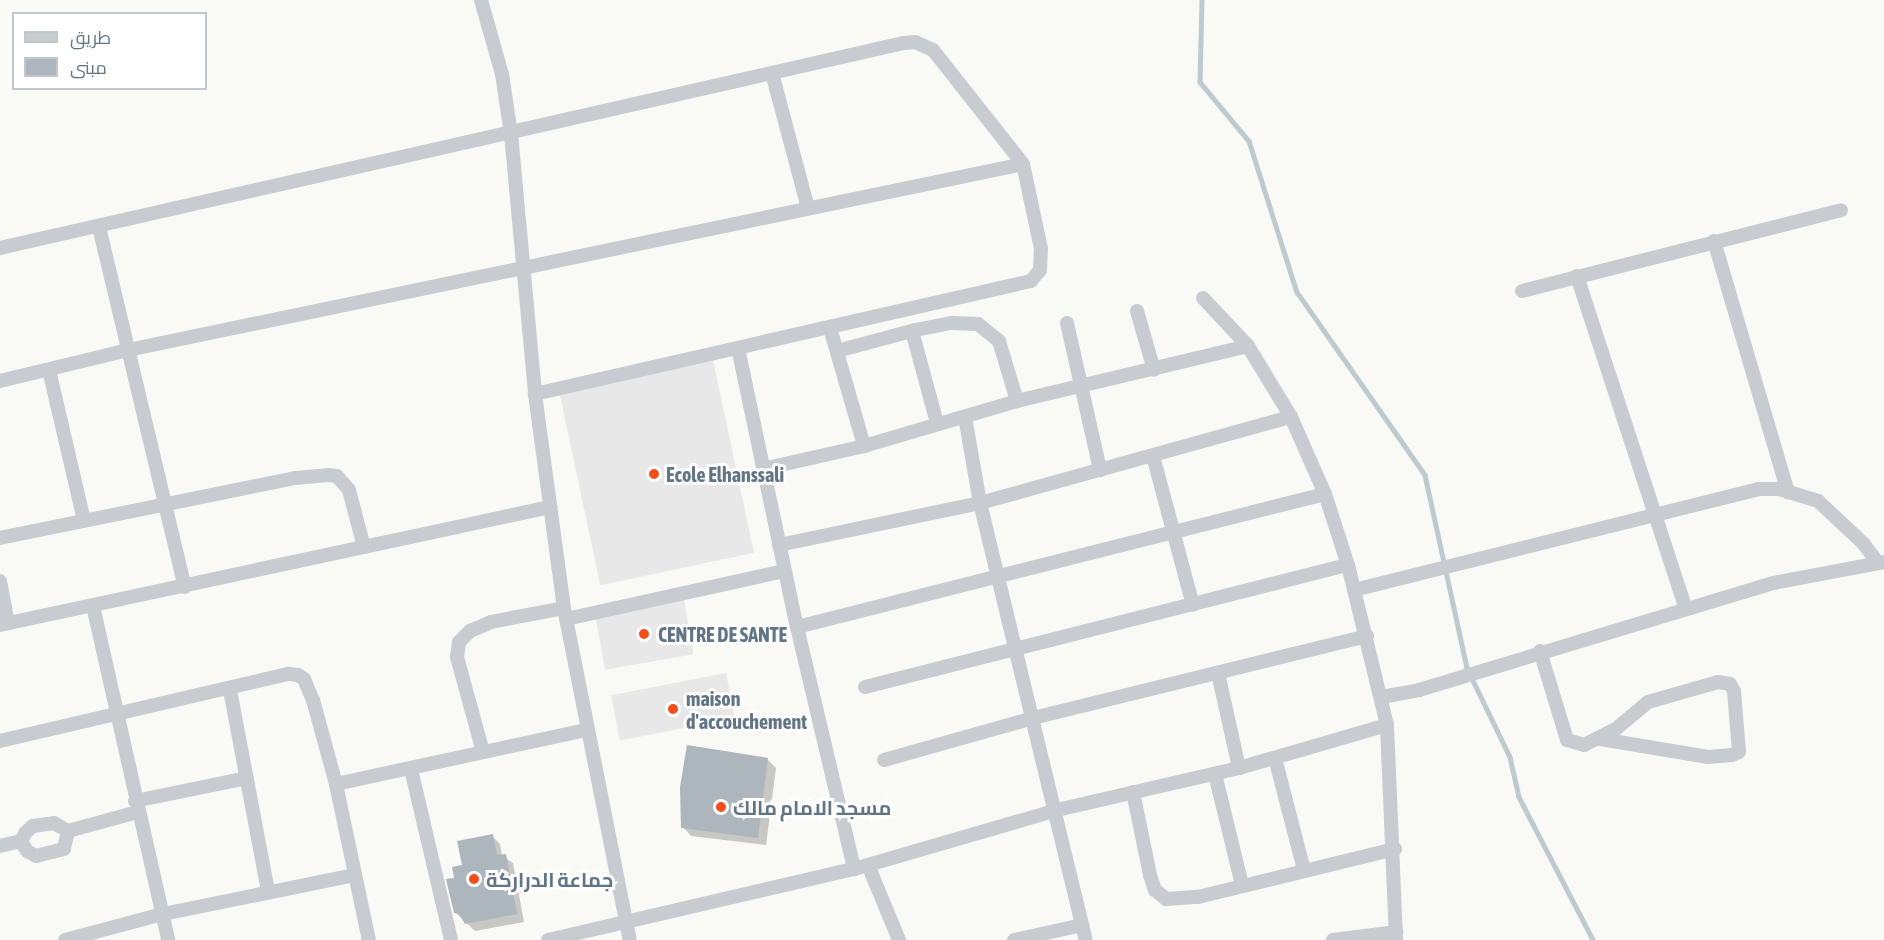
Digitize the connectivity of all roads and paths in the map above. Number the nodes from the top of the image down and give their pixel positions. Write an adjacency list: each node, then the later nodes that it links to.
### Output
1 (481, 0): 3 (street)
2 (772, 73): 3 (street); 4 (street); 5 (street)
3 (511, 134): 7 (street); 10 (street)
4 (1023, 164): 5 (street); 16 (street)
5 (808, 208): 10 (street)
6 (1840, 210): 8 (street)
7 (99, 227): 9 (street); 20 (street)
8 (1714, 241): 11 (street); 35 (street)
9 (0, 248)
10 (524, 267): 20 (street); 26 (street)
11 (1577, 276): 12 (street); 40 (street)
12 (1522, 291)
13 (1203, 298): 18 (street)
14 (1137, 311): 23 (street)
15 (1067, 323): 25 (street)
16 (830, 328): 19 (street); 21 (street)
17 (912, 331): 21 (street); 27 (street); 30 (street)
18 (1248, 346): 23 (street); 29 (street)
19 (738, 348): 26 (street); 33 (street)
20 (128, 350): 22 (street); 38 (street)
21 (837, 351): 31 (street)
22 (49, 370): 24 (street); 41 (street)
23 (1154, 370): 25 (street)
24 (0, 381)
25 (1083, 389): 27 (street); 34 (street)
26 (535, 394): 39 (street)
27 (1017, 401): 28 (street)
28 (965, 417): 30 (street); 37 (street)
29 (1291, 417): 32 (street); 36 (street)
30 (937, 423): 31 (street)
31 (864, 446): 33 (street)
32 (1153, 456): 34 (street); 42 (street)
33 (763, 469): 44 (street)
34 (1100, 470): 37 (street)
35 (1788, 492): 40 (street); 46 (street)
36 (1325, 494): 42 (street); 47 (street)
37 (980, 503): 44 (street); 49 (street)
38 (164, 505): 41 (street); 45 (street); 51 (street)
39 (550, 507): 45 (street); 56 (street)
40 (1653, 515): 52 (street); 55 (street)
41 (84, 520): 43 (street)
42 (1173, 533): 49 (street); 53 (street)
43 (0, 538)
44 (779, 545): 48 (street)
45 (364, 547): 51 (street)
46 (1881, 563): 55 (street)
47 (1348, 565): 52 (street); 53 (street)
48 (785, 571): 56 (street); 58 (street)
49 (999, 576): 58 (street); 60 (street)
50 (0, 581): 57 (street)
51 (185, 587): 54 (street)
52 (1354, 590): 59 (street)
53 (1193, 605): 60 (street)
54 (93, 606): 57 (street); 66 (street)
55 (1686, 609): 61 (street)
56 (565, 614): 69 (street); 72 (street)
57 (4, 624)
58 (797, 627): 88 (street)
59 (1366, 636): 62 (street); 65 (street)
60 (1016, 649): 63 (street); 67 (street)
61 (1540, 651): 65 (street); 70 (street)
62 (1218, 673): 67 (street); 75 (street)
63 (865, 687)
64 (230, 690): 66 (street); 78 (street); 79 (street)
65 (1381, 697): 68 (street)
66 (117, 713): 71 (street); 81 (street)
67 (1033, 718): 74 (street); 82 (street)
68 (1387, 725): 73 (street); 86 (street)
69 (586, 730): 72 (street); 94 (street)
70 (1600, 739): 70 (street)
71 (0, 741)
72 (483, 752): 76 (street)
73 (1275, 758): 75 (street); 89 (street)
74 (884, 760)
75 (1239, 768): 77 (street)
76 (411, 769): 79 (street); 100 (street)
77 (1215, 774): 80 (street); 91 (street)
78 (248, 778): 81 (street); 92 (street)
79 (336, 784): 90 (street)
80 (1133, 792): 82 (street); 91 (street)
81 (136, 806): 83 (street); 93 (street)
82 (1057, 810): 87 (street); 95 (street)
83 (68, 831): 84 (street); 84 (street)
84 (21, 841): 85 (street)
85 (0, 846)
86 (1395, 849): 89 (street); 96 (street)
87 (868, 865): 88 (street); 103 (street)
88 (854, 869): 94 (street)
89 (1304, 870): 91 (street)
90 (354, 875): 92 (street); 99 (street)
91 (1242, 885)
92 (268, 892): 93 (street)
93 (163, 914): 97 (street); 98 (street)
94 (626, 924): 101 (street); 102 (street)
95 (1082, 926): 104 (street); 105 (street)
96 (1396, 936): 106 (street)
97 (65, 940)
98 (168, 940)
99 (369, 940)
100 (451, 940)
101 (548, 940)
102 (630, 940)
103 (899, 940)
104 (1014, 940)
105 (1086, 940)
106 (1333, 940)

